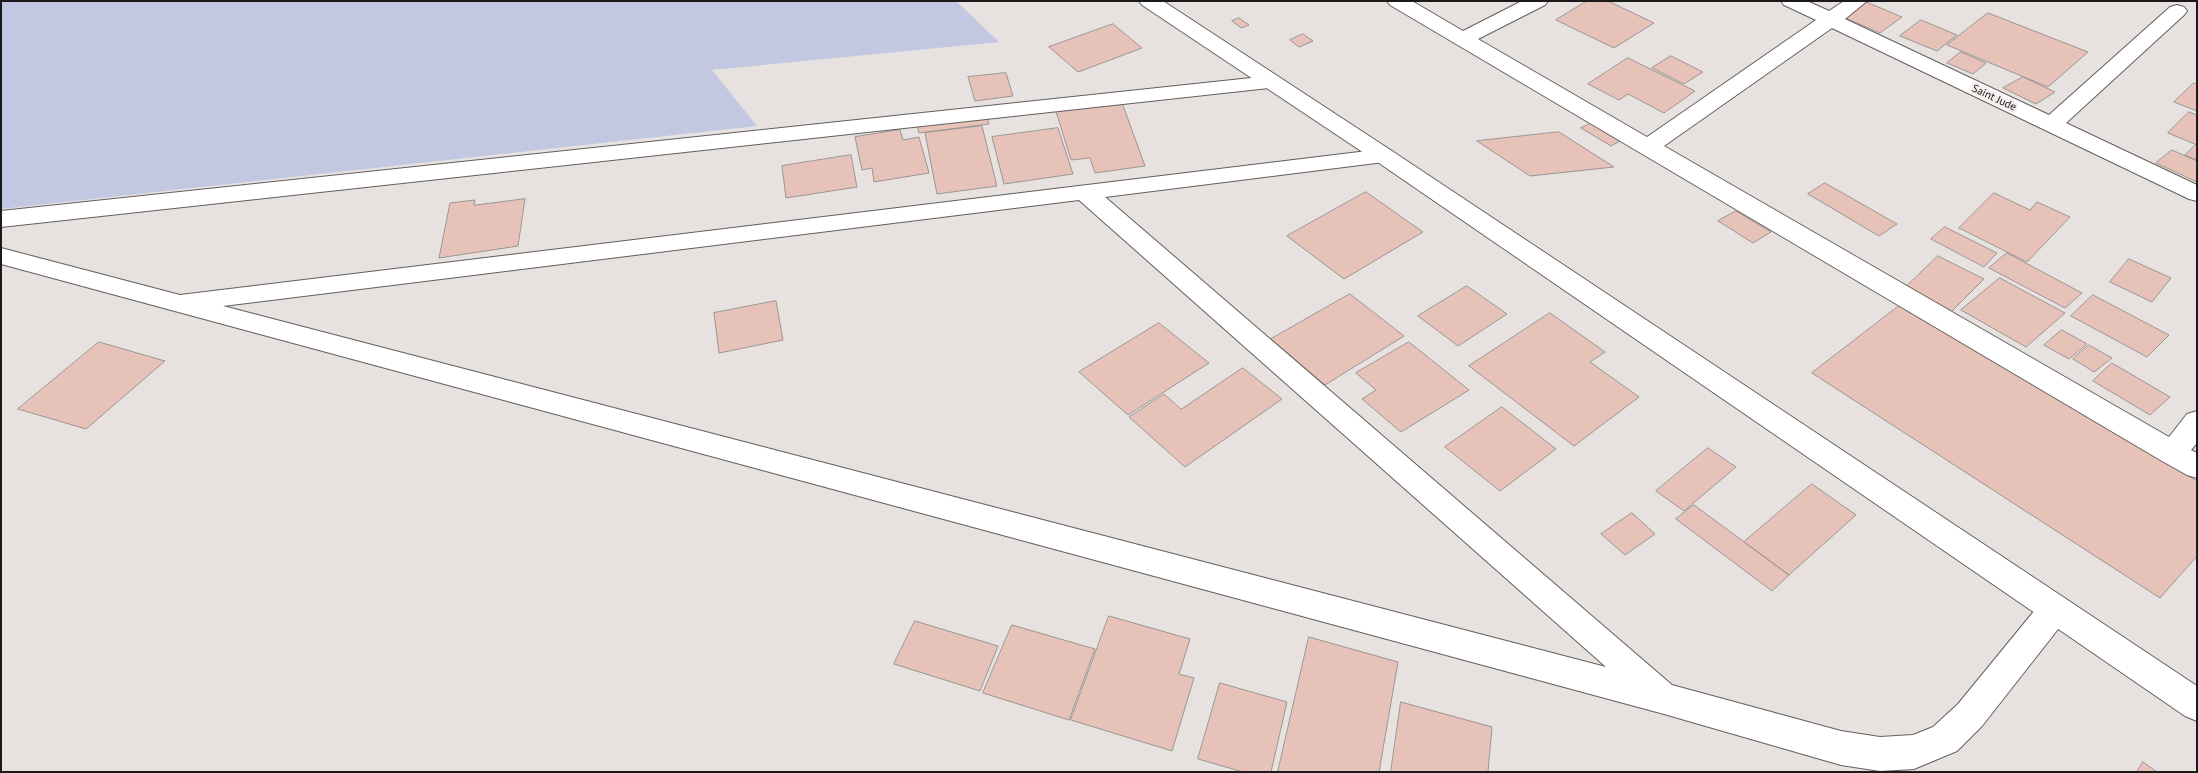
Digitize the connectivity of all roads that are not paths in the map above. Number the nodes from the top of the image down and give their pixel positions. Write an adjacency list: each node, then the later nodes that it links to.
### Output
1 (1149, 1): 9 (street)
2 (1397, 1): 8 (street)
3 (1538, 1): 8 (street)
4 (1792, 1): 7 (street, Saint Jude)
5 (1857, 1): 7 (street)
6 (2177, 11): 10 (street)
7 (1831, 20): 10 (street, Saint Jude); 11 (street)
8 (1463, 39): 11 (street)
9 (1270, 82): 12 (street); 15 (street)
10 (2051, 125): 14 (street, Saint Jude)
11 (1646, 148): 19 (street)
12 (1384, 156): 13 (street); 21 (street)
13 (1084, 192): 17 (street); 22 (street)
14 (2197, 194)
15 (1, 219)
16 (1, 256): 17 (street)
17 (177, 302): 22 (street)
18 (2197, 422): 19 (street)
19 (2172, 453): 20 (street)
20 (2197, 467)
21 (2055, 609): 22 (street); 23 (street)
22 (1664, 698)
23 (2197, 705)

